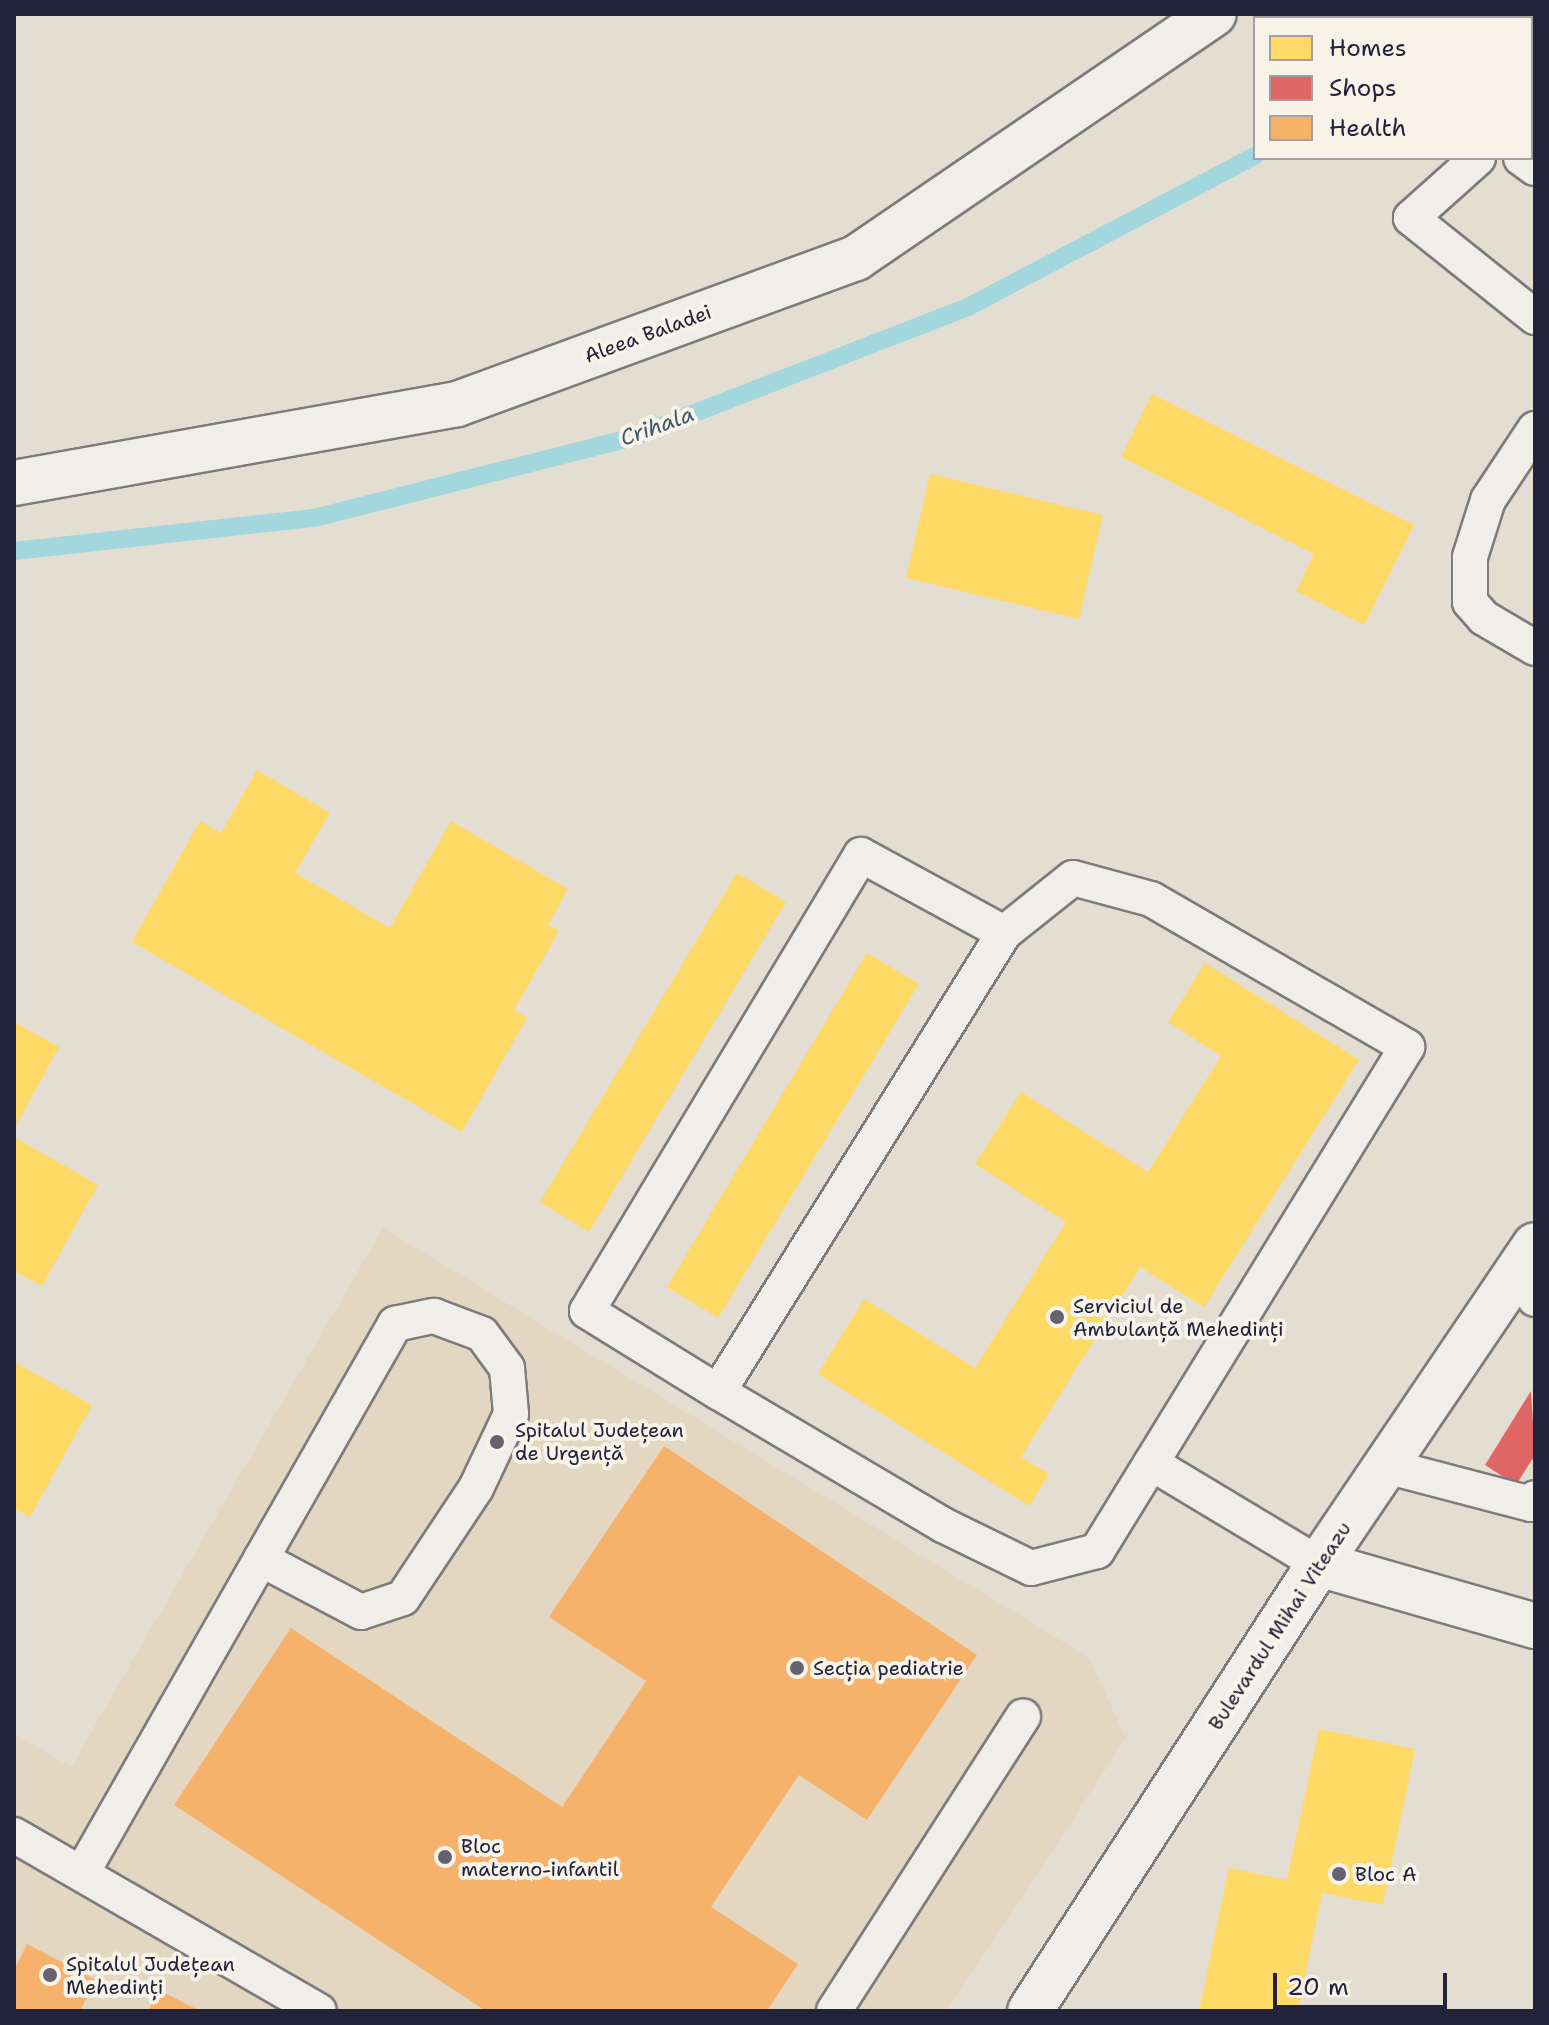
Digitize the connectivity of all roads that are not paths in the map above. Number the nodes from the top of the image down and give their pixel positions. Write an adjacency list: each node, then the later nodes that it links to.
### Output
1 (1214, 14): 5 (street, Aleea Baladei)
2 (1476, 160): 3 (lane)
3 (1535, 317)
4 (1535, 429): 6 (lane)
5 (14, 483)
6 (1535, 648)
7 (1004, 933): 9 (lane); 9 (lane); 10 (lane)
8 (1530, 1271): 11 (street, Bulevardul Mihai Viteazu)
9 (718, 1392): 10 (lane)
10 (1151, 1463): 14 (lane)
11 (1386, 1466): 12 (lane); 14 (street, Bulevardul Mihai Viteazu)
12 (1535, 1498)
13 (261, 1559): 13 (lane); 18 (lane)
14 (1319, 1564): 15 (street); 23 (street, Bulevardul Mihai Viteazu)
15 (1535, 1626)
16 (1023, 1717): 22 (lane)
17 (14, 1835): 18 (lane)
18 (83, 1871): 19 (lane)
19 (255, 1973): 20 (lane); 21 (lane)
20 (275, 2011)
21 (319, 2011)
22 (834, 2011)
23 (1030, 2011)

